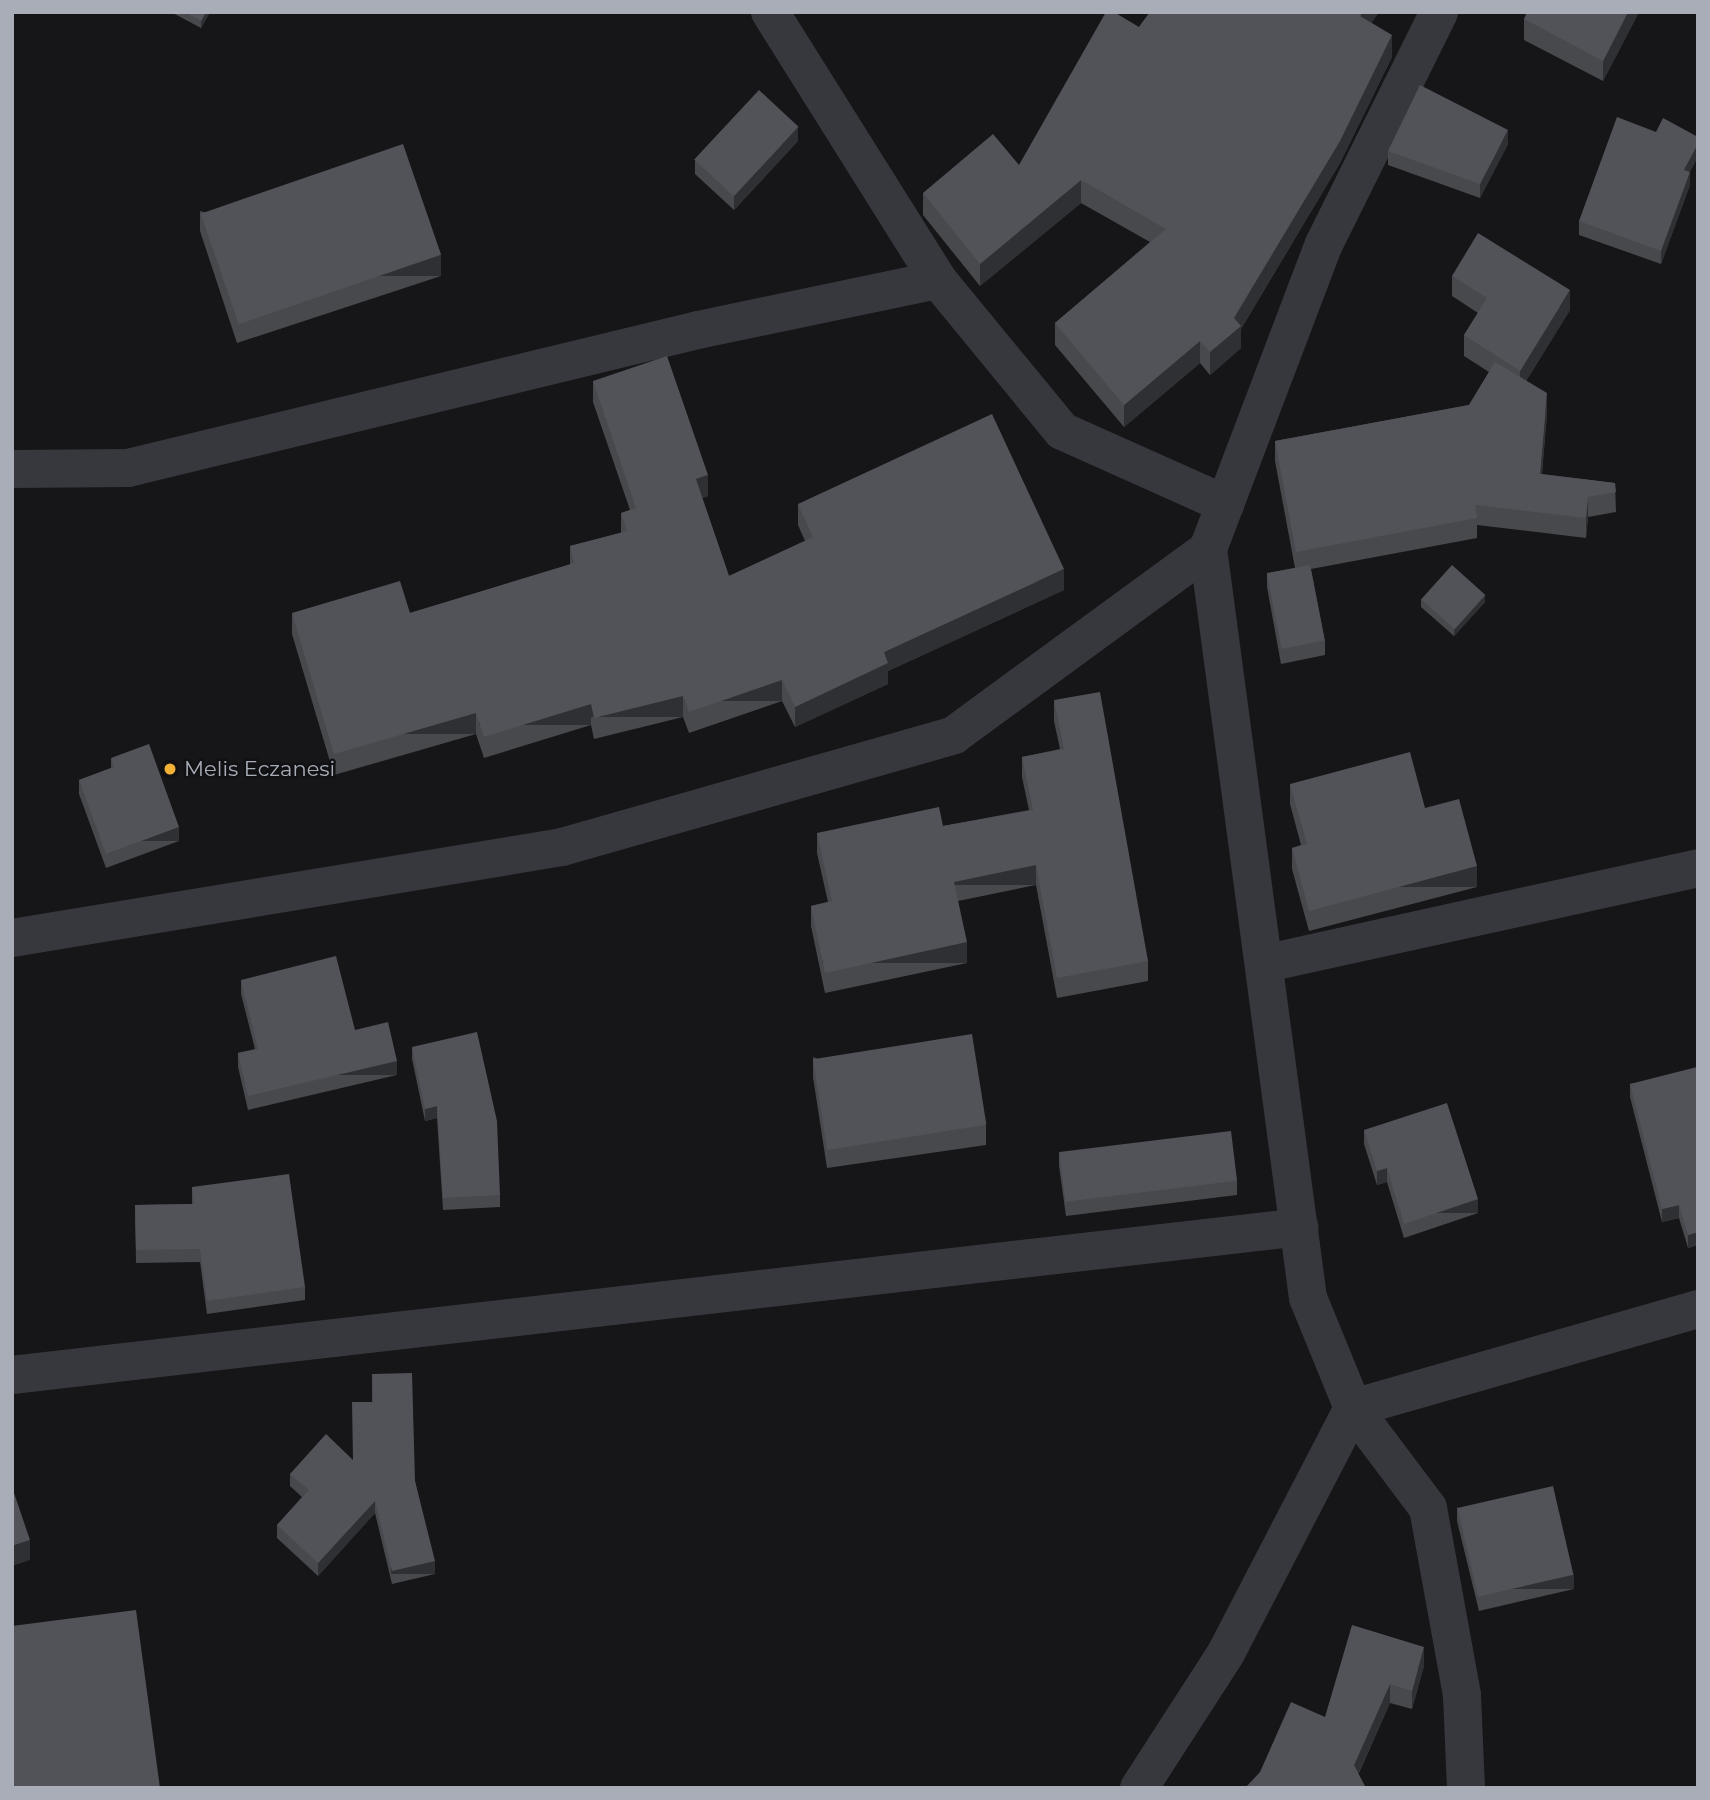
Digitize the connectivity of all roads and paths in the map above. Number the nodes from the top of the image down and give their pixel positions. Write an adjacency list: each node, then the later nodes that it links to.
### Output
1 (770, 12): 3 (street)
2 (1438, 12): 5 (street)
3 (938, 280): 4 (street); 5 (street)
4 (12, 469)
5 (1225, 504): 6 (street)
6 (1208, 548): 8 (street); 9 (street)
7 (1698, 868): 9 (street)
8 (12, 938)
9 (1267, 963): 10 (street)
10 (1300, 1227): 12 (street); 13 (street)
11 (1698, 1310): 13 (street)
12 (12, 1375)
13 (1353, 1408): 14 (street); 15 (street)
14 (1139, 1788)
15 (1466, 1788)

